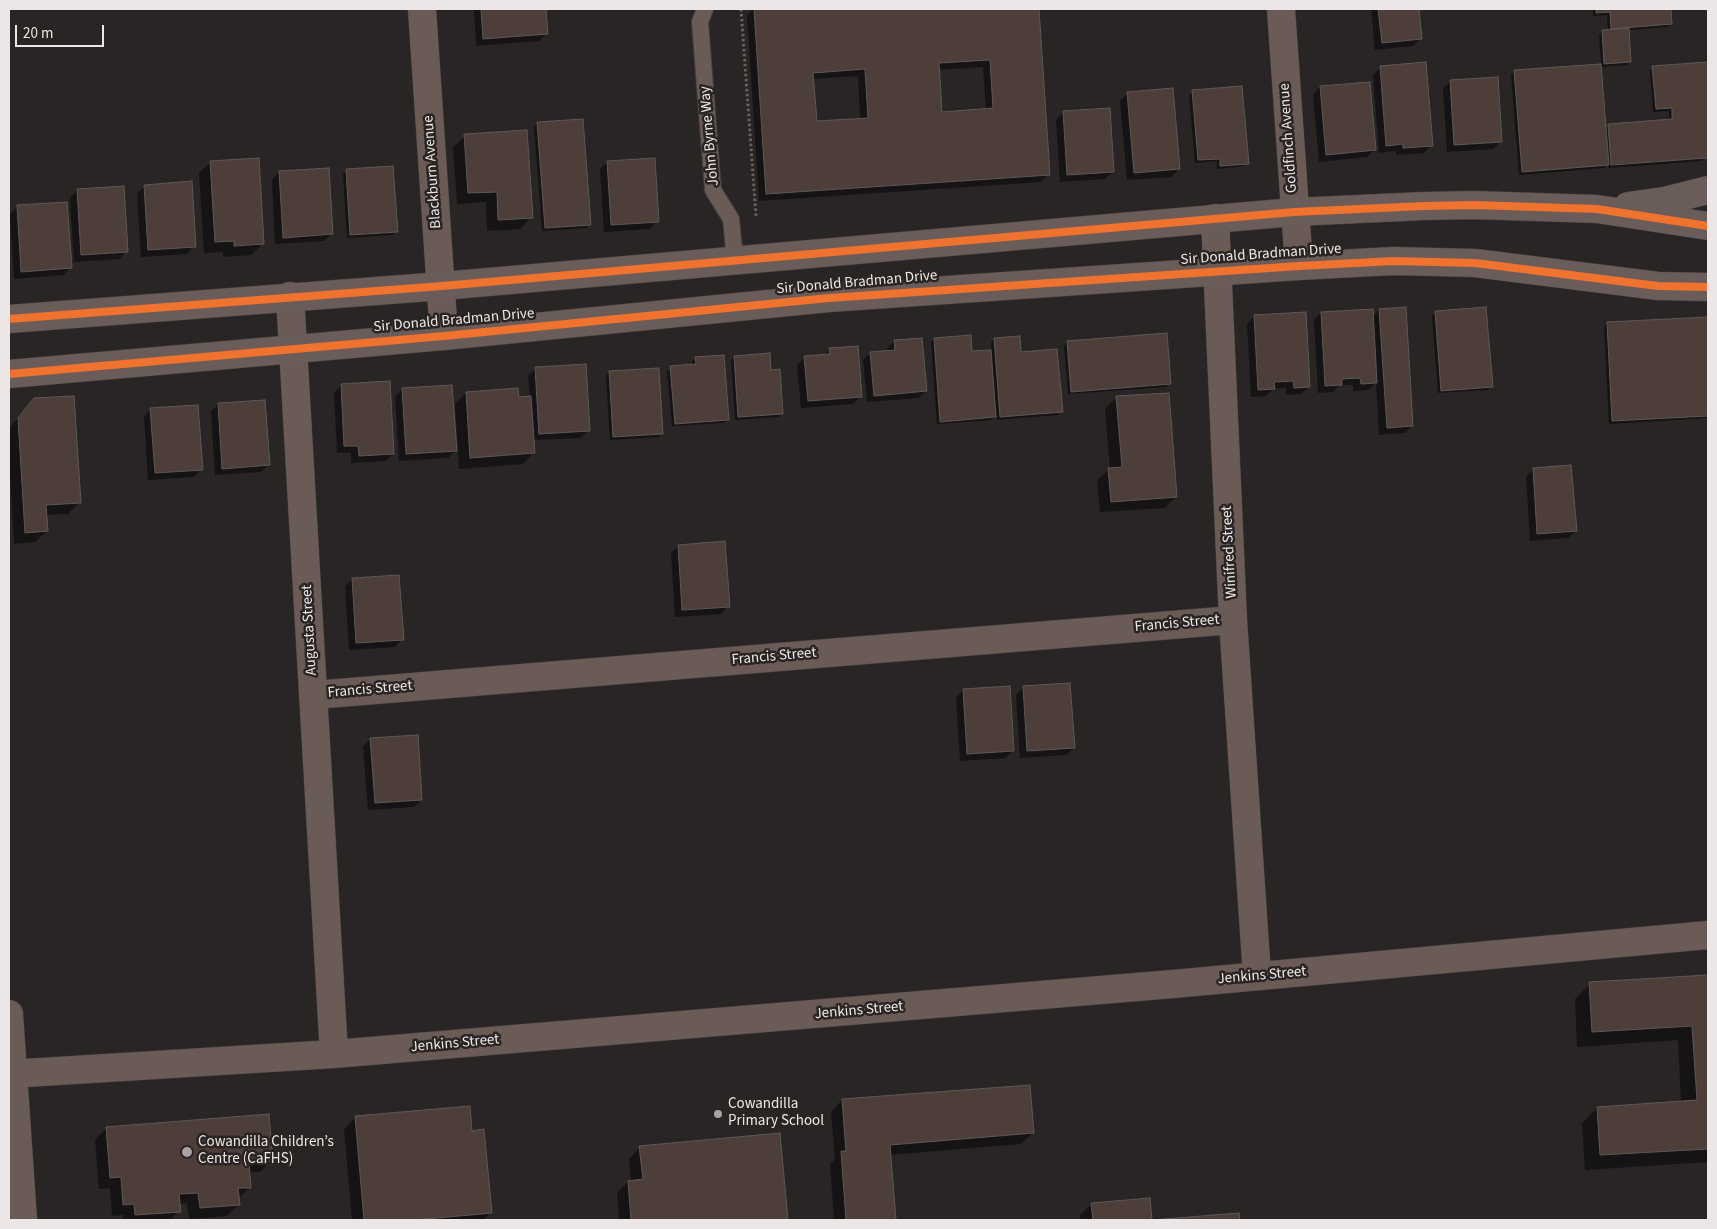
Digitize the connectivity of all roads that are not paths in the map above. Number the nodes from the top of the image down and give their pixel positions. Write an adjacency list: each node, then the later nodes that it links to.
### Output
1 (422, 9): 12 (street, Blackburn Avenue)
2 (705, 9): 9 (lane, John Byrne Way)
3 (1281, 9): 6 (street, Goldfinch Avenue)
4 (1708, 190): 5 (main road)
5 (1597, 209): 6 (main road); 8 (main road)
6 (1294, 212): 7 (main road); 10 (street, Goldfinch Avenue)
7 (1215, 218): 9 (main road); 11 (street, Winifred Street)
8 (1708, 226)
9 (735, 260): 12 (main road)
10 (1299, 266): 11 (main road, Sir Donald Bradman Drive); 13 (main road, Sir Donald Bradman Drive)
11 (1218, 272): 16 (main road, Sir Donald Bradman Drive); 19 (street, Winifred Street)
12 (442, 286): 14 (main road); 16 (street, Blackburn Avenue)
13 (1708, 287)
14 (290, 296): 15 (main road); 17 (street, Augusta Street)
15 (9, 319)
16 (444, 336): 17 (main road, Sir Donald Bradman Drive)
17 (294, 349): 18 (main road, Sir Donald Bradman Drive); 20 (street, Augusta Street)
18 (9, 374)
19 (1233, 620): 20 (street, Francis Street); 22 (street, Winifred Street)
20 (314, 695): 24 (street, Augusta Street)
21 (1708, 935): 22 (street, Jenkins Street)
22 (1257, 976): 24 (street, Jenkins Street)
23 (9, 1014): 25 (street)
24 (334, 1054): 25 (street, Jenkins Street)
25 (11, 1074): 26 (street)
26 (23, 1220)

